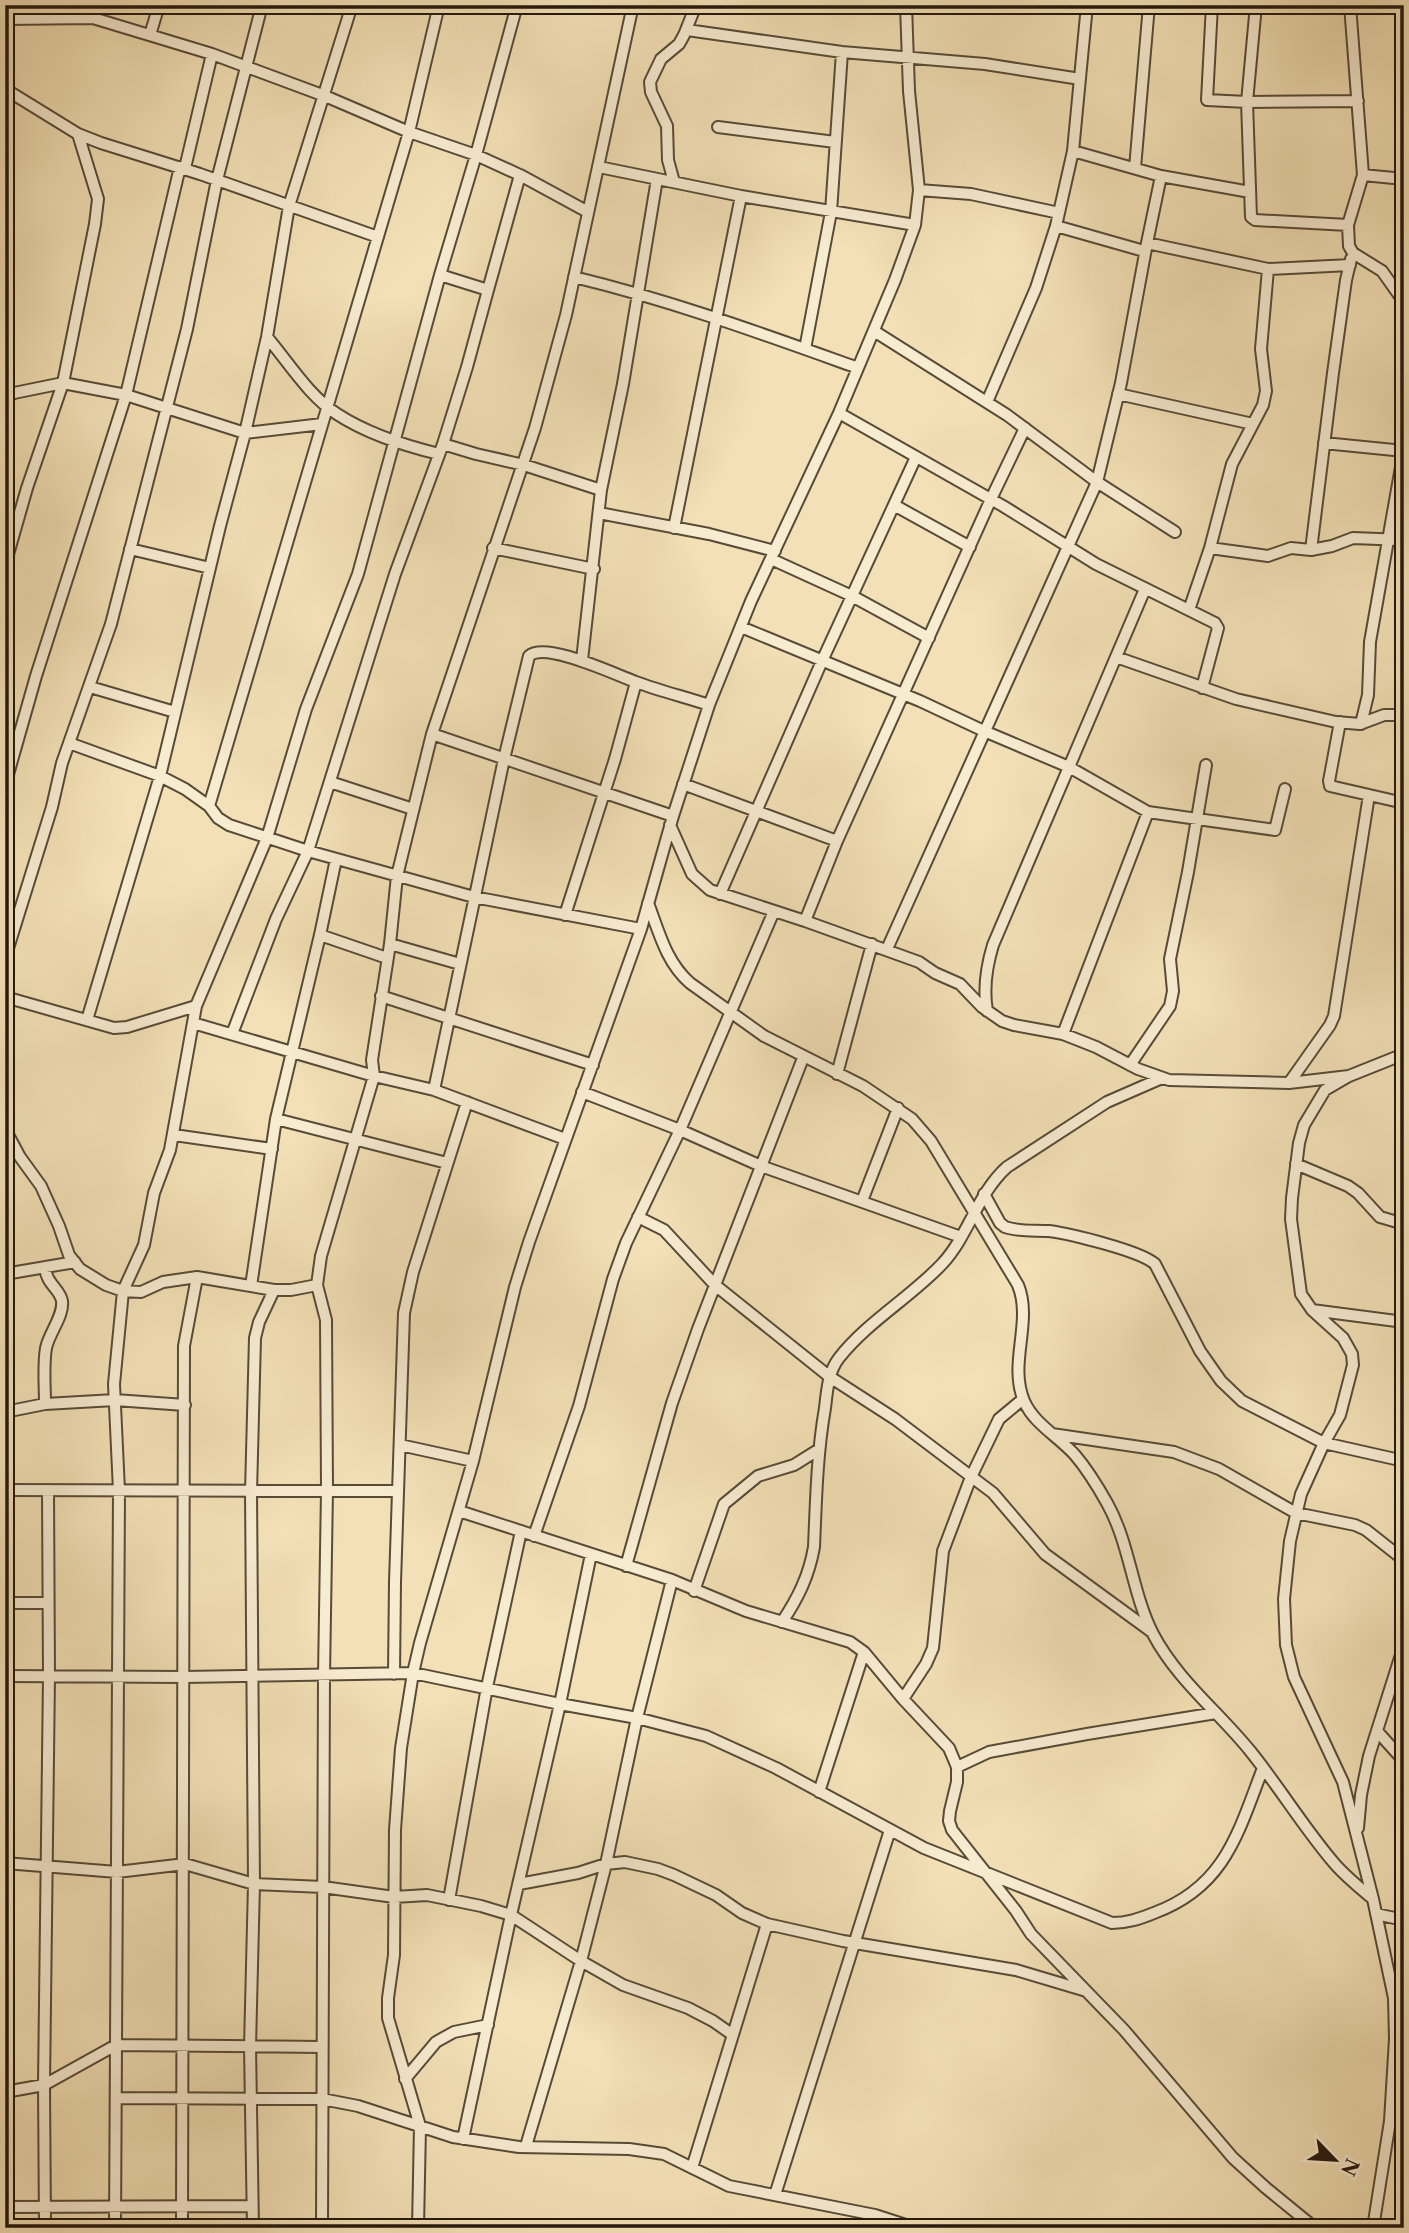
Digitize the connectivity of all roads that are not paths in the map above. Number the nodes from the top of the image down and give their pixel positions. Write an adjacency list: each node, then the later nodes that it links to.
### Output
1 (96, 5): 15 (street)
2 (159, 5): 18 (street)
3 (262, 5): 22 (street)
4 (352, 5): 25 (street)
5 (439, 5): 29 (street)
6 (517, 5): 33 (street)
7 (633, 5): 34 (street)
8 (695, 5): 17 (street)
9 (906, 5): 21 (street)
10 (1087, 5): 23 (street)
11 (1149, 5): 36 (street)
12 (1212, 5): 27 (street)
13 (1255, 5): 27 (street)
14 (1350, 5): 26 (street)
15 (93, 18): 16 (street); 18 (street)
16 (5, 19)
17 (687, 30): 19 (street); 43 (street)
18 (150, 35): 20 (street)
19 (842, 52): 21 (street); 31 (street)
20 (212, 54): 22 (street); 35 (street)
21 (908, 58): 23 (street); 44 (street)
22 (246, 67): 25 (street); 42 (street)
23 (1080, 79): 32 (street)
24 (5, 89): 30 (street)
25 (325, 96): 29 (street); 47 (street)
26 (1358, 101): 27 (street); 39 (street)
27 (1247, 102): 45 (street)
28 (718, 127): 31 (street)
29 (409, 132): 33 (street); 54 (street)
30 (78, 134): 35 (street); 69 (street)
31 (835, 142): 49 (street)
32 (1073, 151): 36 (street); 50 (street)
33 (476, 155): 37 (street); 59 (street)
34 (599, 167): 40 (street); 48 (street)
35 (182, 168): 42 (street); 71 (street)
36 (1135, 168): 38 (street)
37 (520, 175): 48 (street); 61 (street)
38 (1161, 176): 45 (street); 55 (street)
39 (1363, 176): 41 (street); 52 (street)
40 (657, 179): 43 (street); 62 (street)
41 (1404, 179)
42 (217, 180): 47 (street); 75 (street)
43 (674, 182): 46 (street)
44 (919, 191): 50 (street); 51 (street)
45 (1250, 192): 52 (street)
46 (741, 196): 49 (street); 64 (street)
47 (289, 206): 54 (street); 66 (street)
48 (588, 212): 60 (street)
49 (831, 212): 51 (street); 67 (street)
50 (1059, 213): 53 (street)
51 (915, 225): 65 (street)
52 (1348, 225): 56 (street)
53 (1056, 226): 55 (street); 73 (street)
54 (378, 237): 74 (street)
55 (1145, 247): 58 (street); 70 (street)
56 (1353, 253): 57 (street); 63 (street)
57 (1350, 265): 58 (street); 82 (street)
58 (1268, 269): 78 (street)
59 (440, 275): 61 (street); 81 (street)
60 (574, 277): 62 (street); 86 (street)
61 (488, 290): 83 (street)
62 (639, 293): 64 (street); 88 (street)
63 (1404, 302)
64 (716, 317): 67 (street); 92 (street)
65 (874, 331): 68 (street); 73 (street)
66 (267, 337): 74 (street); 80 (street)
67 (805, 349): 68 (street)
68 (858, 368): 76 (street)
69 (63, 383): 71 (street); 72 (street); 103 (street)
70 (1118, 394): 78 (street); 87 (street)
71 (125, 395): 75 (street); 132 (street)
72 (5, 397)
73 (987, 402): 79 (street)
74 (327, 406): 77 (street); 81 (street)
75 (167, 410): 80 (street); 100 (street)
76 (839, 412): 85 (street); 102 (street)
77 (322, 424): 80 (street); 137 (street)
78 (1254, 424): 99 (street)
79 (1025, 429): 87 (street); 89 (street)
80 (245, 433): 104 (street)
81 (395, 441): 83 (street); 143 (street)
82 (1324, 443): 84 (street); 101 (street)
83 (441, 449): 86 (street); 130 (street)
84 (1404, 450): 95 (street)
85 (916, 457): 89 (street); 90 (street)
86 (524, 465): 88 (street); 98 (street)
87 (1097, 482): 93 (street); 97 (street)
88 (601, 490): 91 (street)
89 (991, 499): 96 (street); 97 (street)
90 (894, 505): 96 (street); 107 (street)
91 (599, 513): 92 (street); 105 (street)
92 (674, 528): 102 (street)
93 (1175, 532)
94 (1404, 540): 95 (street)
95 (1389, 541): 101 (street); 122 (street)
96 (970, 547): 110 (street)
97 (1068, 547): 106 (street); 123 (street)
98 (493, 548): 105 (street); 124 (street)
99 (1210, 548): 101 (street); 108 (street)
100 (130, 549): 104 (street); 115 (street)
101 (1311, 550)
102 (773, 555): 107 (street); 109 (street)
103 (5, 565)
104 (210, 568): 119 (street)
105 (594, 569): 112 (street)
106 (1145, 589): 108 (street); 111 (street)
107 (852, 596): 110 (street); 113 (street)
108 (1189, 610): 116 (street)
109 (741, 627): 113 (street); 118 (street)
110 (929, 638): 117 (street)
111 (1116, 657): 116 (street); 128 (street)
112 (582, 660): 114 (street); 126 (street)
113 (822, 661): 117 (street); 139 (street)
114 (636, 682): 118 (street); 134 (street)
115 (90, 687): 119 (street); 125 (street)
116 (1202, 688): 121 (street)
117 (903, 694): 123 (street); 144 (street)
118 (709, 705): 131 (street)
119 (175, 712): 129 (street)
120 (1404, 715): 122 (street)
121 (1340, 722): 122 (street); 135 (street)
122 (1361, 724)
123 (984, 732): 128 (street); 158 (street)
124 (432, 734): 126 (street); 138 (street)
125 (69, 743): 129 (street); 159 (street)
126 (504, 759): 134 (street); 149 (street)
127 (1206, 765): 141 (street)
128 (1069, 767): 140 (street); 165 (street)
129 (160, 776): 137 (street); 168 (street)
130 (330, 782): 138 (street); 145 (street)
131 (683, 784): 139 (street); 142 (street)
132 (5, 785)
133 (1285, 789): 141 (street)
134 (604, 794): 142 (street); 152 (street)
135 (1369, 795): 136 (street); 181 (street)
136 (1404, 803)
137 (209, 806): 143 (street)
138 (413, 809): 147 (street)
139 (757, 811): 144 (street); 148 (street)
140 (1147, 812): 141 (street); 171 (street)
141 (1198, 818): 176 (street)
142 (671, 820): 148 (street); 150 (street)
143 (267, 838): 145 (street); 164 (street)
144 (837, 841): 153 (street)
145 (308, 851): 146 (street); 170 (street)
146 (336, 859): 147 (street); 155 (street)
147 (397, 876): 149 (street); 156 (street)
148 (720, 894): 151 (street)
149 (474, 897): 152 (street); 161 (street)
150 (649, 903): 154 (street); 166 (street)
151 (774, 911): 153 (street); 166 (street)
152 (565, 915): 154 (street)
153 (805, 921): 157 (street)
154 (641, 929): 175 (street)
155 (320, 935): 160 (street); 172 (street)
156 (390, 944): 160 (street); 161 (street)
157 (872, 944): 158 (street); 177 (street)
158 (887, 949): 165 (street)
159 (5, 958)
160 (387, 958): 162 (street)
161 (460, 964): 167 (street)
162 (381, 996): 167 (street); 178 (street)
163 (5, 997): 168 (street)
164 (196, 1006): 168 (street); 169 (street)
165 (987, 1011): 171 (street)
166 (730, 1013): 174 (street); 188 (street)
167 (449, 1019): 175 (street); 182 (street)
168 (87, 1020)
169 (193, 1023): 170 (street); 189 (street)
170 (232, 1034): 172 (street)
171 (1063, 1034): 176 (street)
172 (292, 1052): 178 (street); 186 (street)
173 (1404, 1054): 179 (street)
174 (803, 1058): 177 (street); 195 (street)
175 (593, 1065): 183 (street)
176 (1130, 1065): 180 (street)
177 (836, 1074): 185 (street)
178 (374, 1076): 182 (street); 190 (street)
179 (1349, 1076): 181 (street); 194 (street)
180 (1162, 1078): 181 (street); 196 (street)
181 (1289, 1083)
182 (434, 1090): 184 (street)
183 (582, 1092): 188 (street); 191 (street)
184 (467, 1102): 191 (street); 193 (street)
185 (898, 1108): 197 (street); 198 (street)
186 (276, 1119): 190 (street); 192 (street)
187 (5, 1129): 202 (street)
188 (680, 1130): 195 (street); 199 (street)
189 (174, 1135): 192 (street); 210 (street)
190 (356, 1139): 193 (street); 206 (street)
191 (565, 1139): 223 (street)
192 (272, 1149): 208 (street)
193 (447, 1163): 221 (street)
194 (1296, 1164): 200 (street); 211 (street)
195 (761, 1166): 197 (street); 207 (street)
196 (984, 1194): 198 (street); 220 (street)
197 (862, 1201): 201 (street)
198 (973, 1214): 201 (street); 214 (street)
199 (638, 1217): 207 (street); 236 (street)
200 (1404, 1223)
201 (961, 1237): 213 (street)
202 (75, 1262): 203 (street); 210 (street)
203 (45, 1267): 204 (street); 216 (street)
204 (5, 1273)
205 (197, 1277): 208 (street); 210 (street); 217 (street)
206 (317, 1285): 209 (street); 228 (street)
207 (715, 1285): 213 (street); 239 (street)
208 (251, 1286): 209 (street)
209 (274, 1290): 232 (street)
210 (123, 1291): 215 (street)
211 (1312, 1310): 212 (street); 220 (street)
212 (1404, 1322)
213 (830, 1377): 222 (street); 225 (street)
214 (1023, 1399): 219 (street); 225 (street)
215 (115, 1400): 216 (street); 217 (street); 229 (street)
216 (45, 1404): 218 (street)
217 (185, 1405): 230 (street)
218 (5, 1412)
219 (1052, 1434): 234 (street); 245 (street)
220 (1324, 1443): 224 (street); 234 (street)
221 (400, 1445): 223 (street); 231 (street)
222 (818, 1450): 241 (street); 244 (street)
223 (473, 1461): 233 (street)
224 (1404, 1461)
225 (971, 1477): 245 (street); 257 (street)
226 (5, 1490): 227 (street)
227 (48, 1490): 229 (street); 243 (street)
228 (327, 1490): 231 (street); 232 (street); 252 (street)
229 (119, 1491): 230 (street); 250 (street)
230 (186, 1491): 232 (street); 255 (street)
231 (398, 1491): 249 (street)
232 (251, 1492): 251 (street)
233 (459, 1511): 235 (street); 248 (street)
234 (1296, 1513): 238 (street); 267 (street)
235 (521, 1531): 236 (street); 256 (street)
236 (534, 1536): 237 (street)
237 (591, 1554): 239 (street); 258 (street)
238 (1404, 1560)
239 (626, 1566): 240 (street)
240 (672, 1580): 241 (street); 260 (street)
241 (694, 1591): 244 (street)
242 (5, 1603): 243 (street)
243 (48, 1603): 254 (street)
244 (782, 1622): 247 (street)
245 (1152, 1632): 259 (street)
246 (1404, 1645): 261 (street)
247 (864, 1652): 257 (street); 265 (street)
248 (413, 1673): 249 (street); 256 (street); 277 (street)
249 (394, 1674): 252 (street)
250 (118, 1675): 254 (street); 255 (street); 272 (street)
251 (252, 1675): 252 (street); 255 (street); 274 (street)
252 (324, 1675): 276 (street)
253 (5, 1676): 254 (street)
254 (49, 1676): 271 (street)
255 (185, 1677): 269 (street)
256 (486, 1687): 258 (street); 279 (street)
257 (903, 1699): 263 (street)
258 (561, 1704): 260 (street); 275 (street)
259 (1216, 1713): 263 (street); 264 (street)
260 (637, 1718): 265 (street); 270 (street)
261 (1377, 1731): 262 (street); 267 (street)
262 (1404, 1761)
263 (957, 1767): 273 (street)
264 (1263, 1768): 273 (street); 278 (street)
265 (819, 1792): 266 (street)
266 (890, 1830): 273 (street); 284 (street)
267 (1357, 1838): 278 (street)
268 (5, 1863): 271 (street)
269 (185, 1864): 272 (street); 274 (street); 290 (street)
270 (607, 1864): 275 (street); 283 (street); 285 (street)
271 (46, 1867): 272 (street); 294 (street)
272 (117, 1872): 289 (street)
273 (985, 1872): 286 (street)
274 (254, 1884): 276 (street); 291 (street)
275 (519, 1884): 281 (street)
276 (323, 1887): 277 (street); 292 (street)
277 (394, 1897): 279 (street); 293 (street)
278 (1373, 1899): 280 (street)
279 (449, 1900): 281 (street)
280 (1376, 1914): 282 (street); 318 (street)
281 (511, 1915): 285 (street); 287 (street)
282 (1404, 1920)
283 (766, 1924): 284 (street); 288 (street)
284 (856, 1943): 286 (street); 304 (street)
285 (581, 1961): 288 (street); 302 (street)
286 (1086, 1990): 317 (street)
287 (488, 2025): 293 (street); 301 (street)
288 (733, 2035): 303 (street)
289 (116, 2045): 290 (street); 294 (street); 296 (street)
290 (183, 2045): 291 (street); 297 (street)
291 (250, 2047): 292 (street); 299 (street)
292 (322, 2047): 298 (street)
293 (405, 2079): 300 (street)
294 (44, 2085): 295 (street); 309 (street)
295 (5, 2092)
296 (116, 2098): 297 (street); 305 (street)
297 (181, 2098): 299 (street); 306 (street)
298 (322, 2099): 299 (street); 300 (street); 314 (street)
299 (251, 2100): 307 (street)
300 (420, 2126): 301 (street); 315 (street)
301 (463, 2139): 302 (street)
302 (526, 2146): 303 (street)
303 (692, 2168): 304 (street)
304 (775, 2195): 316 (street)
305 (114, 2206): 306 (street); 309 (street); 311 (street)
306 (182, 2206): 307 (street); 312 (street)
307 (253, 2206): 313 (street)
308 (5, 2207): 309 (street)
309 (46, 2207): 310 (street)
310 (45, 2228)
311 (115, 2228)
312 (183, 2228)
313 (253, 2228)
314 (322, 2228)
315 (418, 2228)
316 (915, 2228)
317 (1315, 2228)
318 (1373, 2228)

